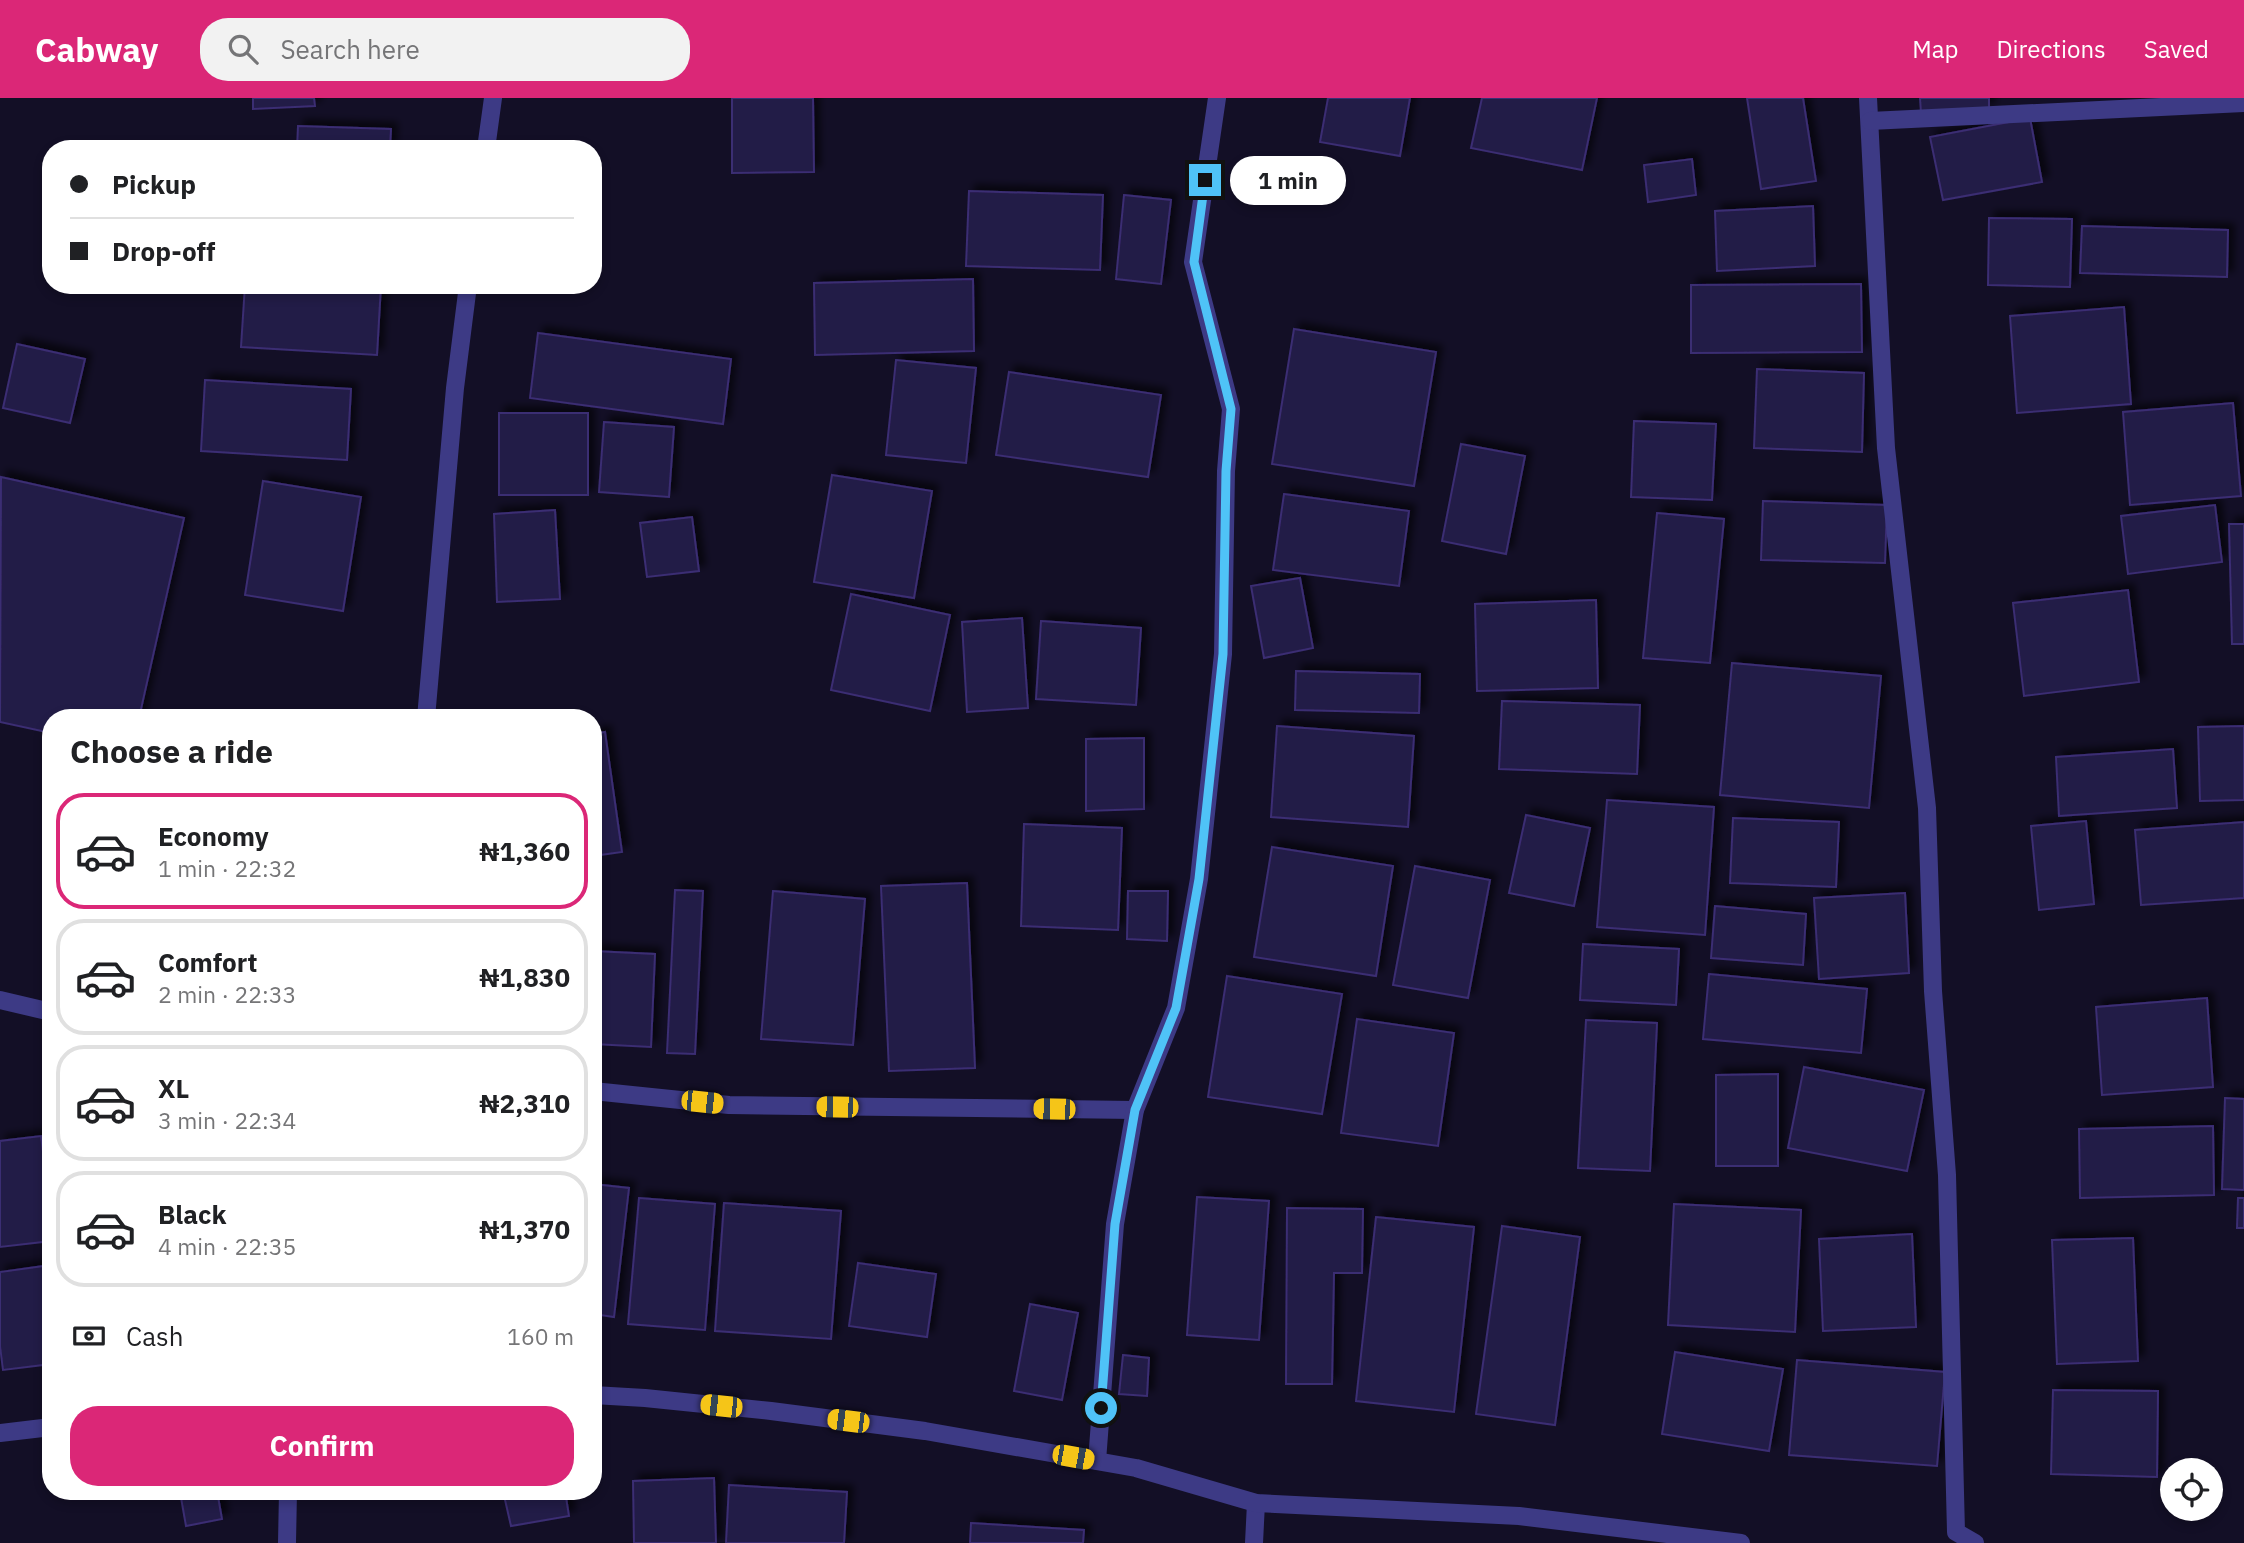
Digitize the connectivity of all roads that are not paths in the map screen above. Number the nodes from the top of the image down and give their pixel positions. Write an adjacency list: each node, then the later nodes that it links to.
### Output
1 (493, 98): 6 (street)
2 (1217, 98): 12 (street)
3 (1868, 98): 5 (street)
4 (2244, 103): 5 (street)
5 (1870, 121): 22 (street)
6 (487, 140)
7 (467, 294): 8 (street)
8 (427, 709)
9 (0, 1000): 10 (street)
10 (42, 1010)
11 (602, 1092): 12 (street)
12 (1135, 1110): 16 (street)
13 (602, 1396): 16 (street)
14 (42, 1428): 15 (street)
15 (0, 1433)
16 (1097, 1461): 18 (street)
17 (288, 1500): 19 (street)
18 (1256, 1503): 20 (street); 21 (street)
19 (287, 1543)
20 (1254, 1543)
21 (1741, 1543)
22 (1975, 1543)

